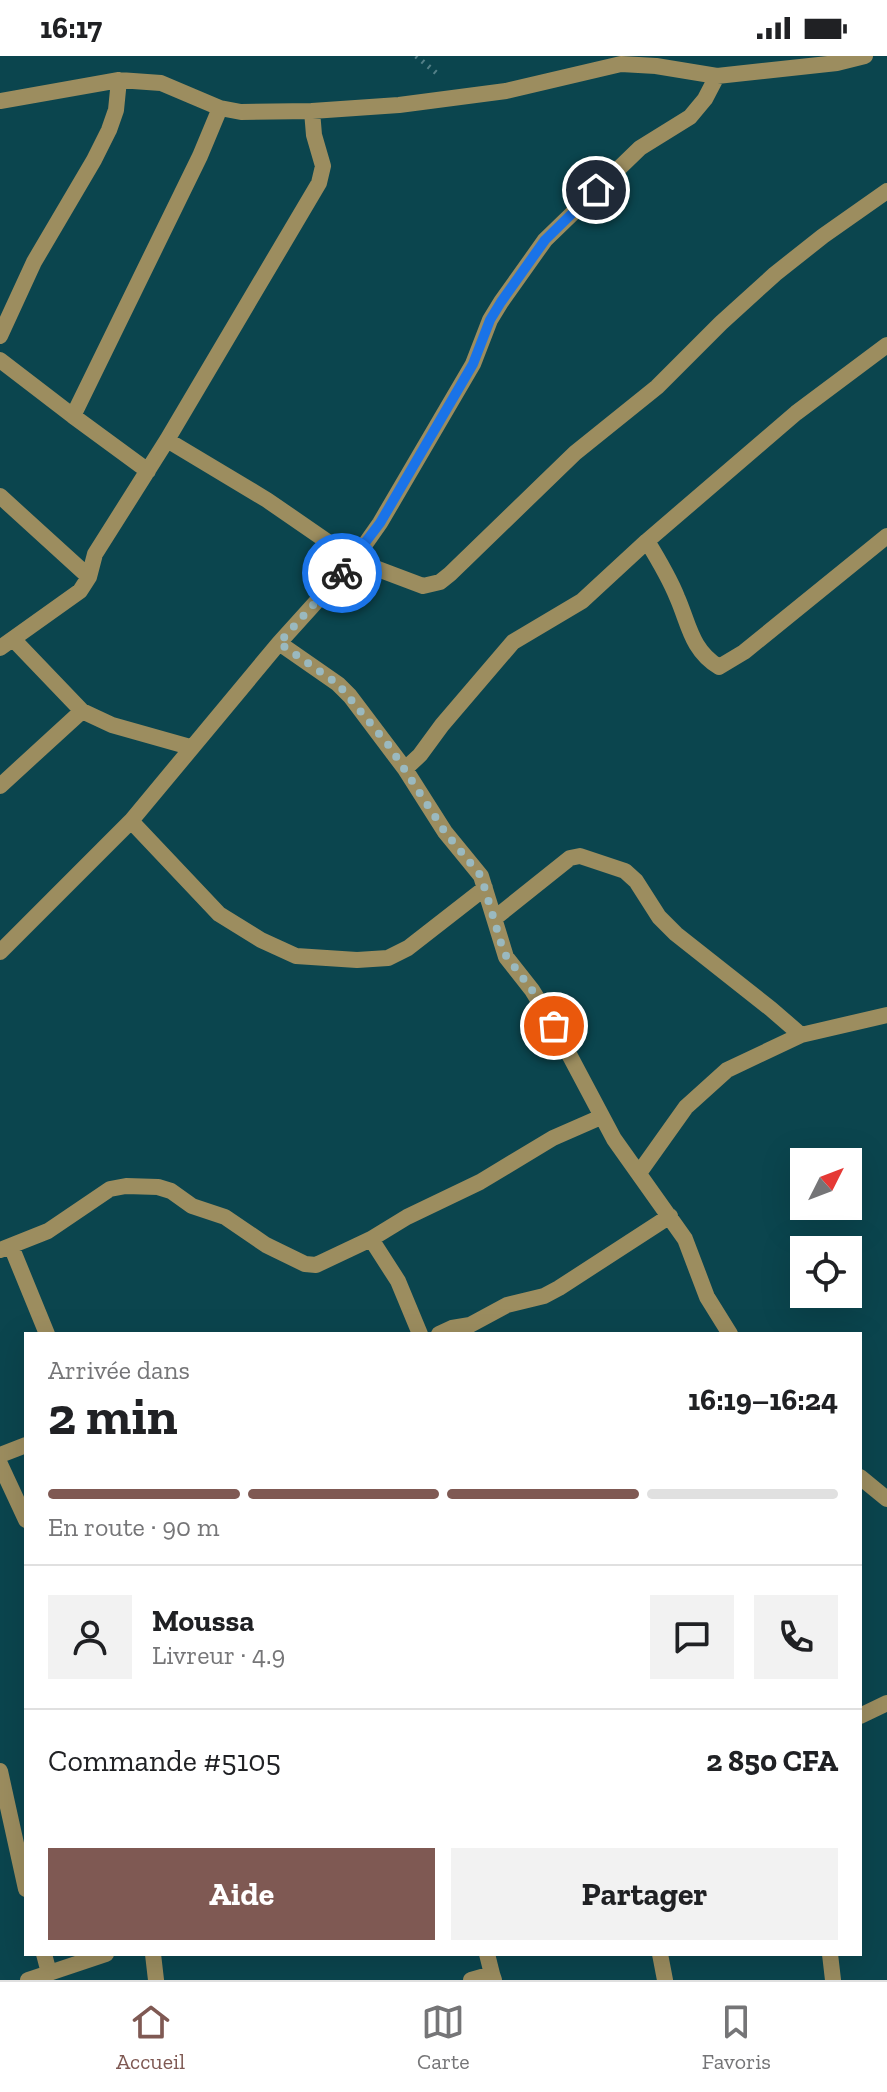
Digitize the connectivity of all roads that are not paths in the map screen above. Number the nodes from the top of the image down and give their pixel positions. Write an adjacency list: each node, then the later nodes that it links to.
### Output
1 (865, 56): 3 (street)
2 (658, 61): 3 (street); 7 (street)
3 (717, 76): 18 (street)
4 (119, 80): 5 (street); 6 (street); 9 (street)
5 (0, 101)
6 (220, 108): 7 (street); 12 (street)
7 (312, 111): 13 (street)
8 (887, 191): 18 (street)
9 (0, 336)
10 (887, 345): 17 (street)
11 (0, 360): 12 (street)
12 (73, 416): 14 (street)
13 (167, 440): 14 (street); 18 (street)
14 (148, 471): 19 (street)
15 (0, 496): 19 (street)
16 (887, 536): 17 (street)
17 (647, 541): 24 (street)
18 (354, 560): 21 (street)
19 (89, 577): 20 (street)
20 (6, 643): 22 (street)
21 (279, 643): 23 (street); 24 (street)
22 (82, 711): 23 (street); 25 (street)
23 (190, 747): 26 (street)
24 (405, 769): 27 (street)
25 (0, 786)
26 (131, 821): 27 (street); 29 (street)
27 (485, 888): 28 (street)
28 (495, 918): 31 (street); 32 (street)
29 (0, 952)
30 (887, 1015): 31 (street)
31 (801, 1035): 33 (street)
32 (601, 1117): 33 (street); 35 (street)
33 (639, 1173): 34 (street)
34 (670, 1216): 39 (street); 40 (street)
35 (371, 1239): 36 (street); 38 (street)
36 (5, 1248): 37 (street)
37 (46, 1332)
38 (419, 1332)
39 (443, 1332)
40 (729, 1332)
41 (24, 1446): 42 (street)
42 (0, 1455)
43 (0, 1464): 46 (street)
44 (862, 1479): 45 (street)
45 (887, 1499)
46 (24, 1516)
47 (887, 1703): 48 (street)
48 (862, 1715)
49 (0, 1771): 50 (street)
50 (5, 1816): 51 (street)
51 (24, 1882)
52 (45, 1956): 58 (street)
53 (100, 1956): 58 (street)
54 (153, 1956): 61 (street)
55 (488, 1956): 59 (street)
56 (660, 1956): 63 (street)
57 (830, 1956): 64 (street)
58 (49, 1973): 60 (street)
59 (493, 1977): 62 (street)
60 (28, 1980)
61 (156, 1980)
62 (471, 1980)
63 (665, 1980)
64 (833, 1980)

